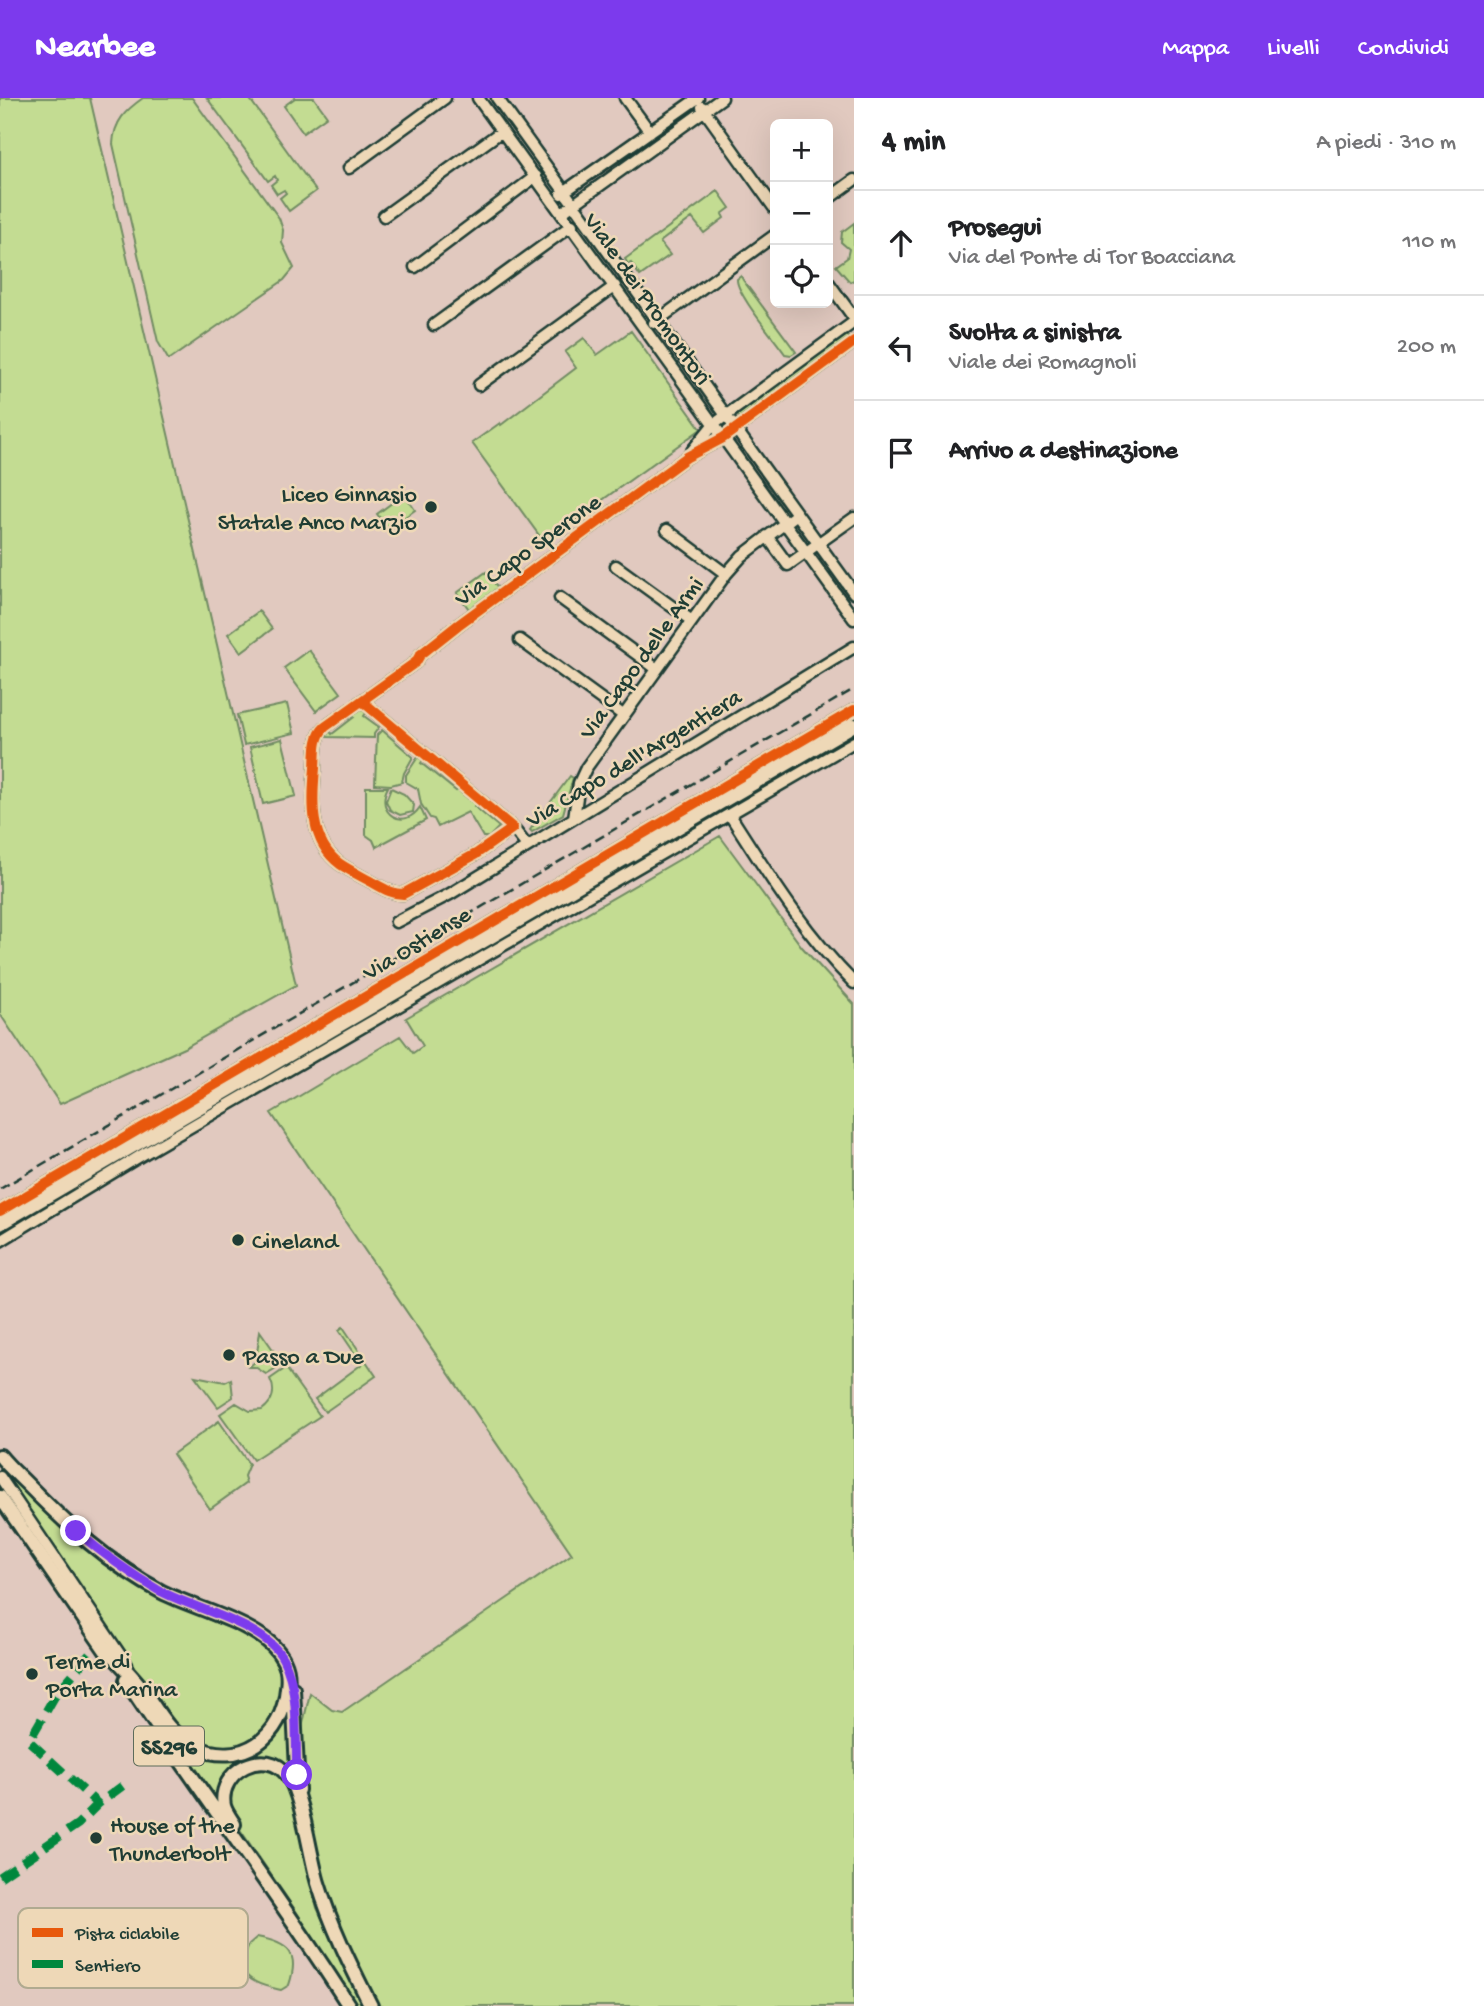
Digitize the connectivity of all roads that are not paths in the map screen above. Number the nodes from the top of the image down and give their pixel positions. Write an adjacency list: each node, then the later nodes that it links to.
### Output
1 (445, 98): 12 (street)
2 (478, 98): 8 (street, Viale dei Promontori)
3 (497, 98): 15 (street, Viale dei Promontori)
4 (625, 98): 9 (street)
5 (697, 98): 7 (street); 9 (street)
6 (722, 98): 7 (street)
7 (705, 110): 11 (street); 18 (street)
8 (502, 131): 13 (street, Viale dei Promontori); 21 (street)
9 (650, 132): 10 (street)
10 (629, 147): 11 (street); 15 (street)
11 (638, 159): 19 (street)
12 (349, 168)
13 (536, 176): 17 (street, Viale dei Promontori); 24 (street)
14 (854, 180): 16 (street)
15 (565, 191): 17 (street); 19 (street, Viale dei Promontori)
16 (833, 195)
17 (553, 199): 20 (street, Viale dei Promontori)
18 (770, 202)
19 (574, 205): 20 (street); 27 (street, Viale dei Promontori)
20 (563, 212): 22 (street, Viale dei Promontori)
21 (384, 216)
22 (572, 225): 25 (street, Viale dei Promontori); 29 (street)
23 (770, 240): 27 (street)
24 (415, 267)
25 (615, 286): 30 (street, Viale dei Promontori); 32 (street)
26 (833, 289): 28 (street)
27 (659, 320): 30 (street); 33 (street, Viale dei Promontori)
28 (854, 320): 33 (street, Via Capo Sperone)
29 (434, 325)
30 (645, 329): 34 (street, Viale dei Promontori)
31 (854, 342): 35 (street, Via Capo Sperone)
32 (479, 386)
33 (726, 415): 34 (street, Via Capo Sperone); 35 (street, Viale dei Promontori)
34 (713, 425): 36 (street, Viale dei Promontori); 37 (street, Via Capo Sperone)
35 (736, 428): 36 (street, Via Capo Sperone); 38 (street, Viale dei Promontori)
36 (723, 438): 37 (street, Via Capo Sperone); 40 (street, Viale dei Promontori)
37 (687, 457): 54 (street, Via Capo Sperone)
38 (797, 514): 40 (street); 43 (street, Viale dei Promontori)
39 (854, 518): 43 (street)
40 (785, 524): 42 (street); 44 (street, Viale dei Promontori)
41 (667, 530): 46 (street)
42 (767, 536): 44 (street); 46 (street, Via Capo delle Armi)
43 (818, 543): 44 (street); 47 (street, Viale dei Promontori)
44 (806, 552): 49 (street, Viale dei Promontori)
45 (617, 566): 50 (street)
46 (726, 574): 50 (street, Via Capo delle Armi)
47 (854, 593)
48 (560, 598): 53 (street)
49 (854, 619)
50 (692, 621): 53 (street, Via Capo delle Armi)
51 (520, 640): 56 (street)
52 (854, 647): 60 (street, Via Capo dell'Argentiera)
53 (657, 669): 56 (street, Via Capo delle Armi)
54 (362, 701): 61 (street); 61 (street, Via Capo Sperone)
55 (854, 710): 65 (street, Via Ostiense)
56 (623, 715): 60 (street, Via Capo delle Armi)
57 (854, 725): 66 (main road)
58 (854, 742): 59 (street)
59 (730, 815): 64 (street); 67 (street)
60 (574, 818): 62 (street, Via Capo dell'Argentiera)
61 (513, 828): 62 (street)
62 (527, 846): 63 (street, Via Capo dell'Argentiera)
63 (396, 922)
64 (854, 983)
65 (0, 1211)
66 (0, 1224)
67 (0, 1241)
68 (0, 1446): 71 (main road)
69 (0, 1456): 71 (main road)
70 (0, 1477): 75 (street)
71 (24, 1480): 74 (main road)
72 (0, 1497): 73 (main road, SS296)
73 (102, 1644): 75 (main road); 77 (main road, SS296)
74 (289, 1677): 75 (main road); 76 (main road, SS296)
75 (139, 1685)
76 (299, 1804): 77 (main road, SS296); 79 (main road, SS296)
77 (240, 1845): 78 (main road, SS296)
78 (349, 2006)
79 (371, 2006)

